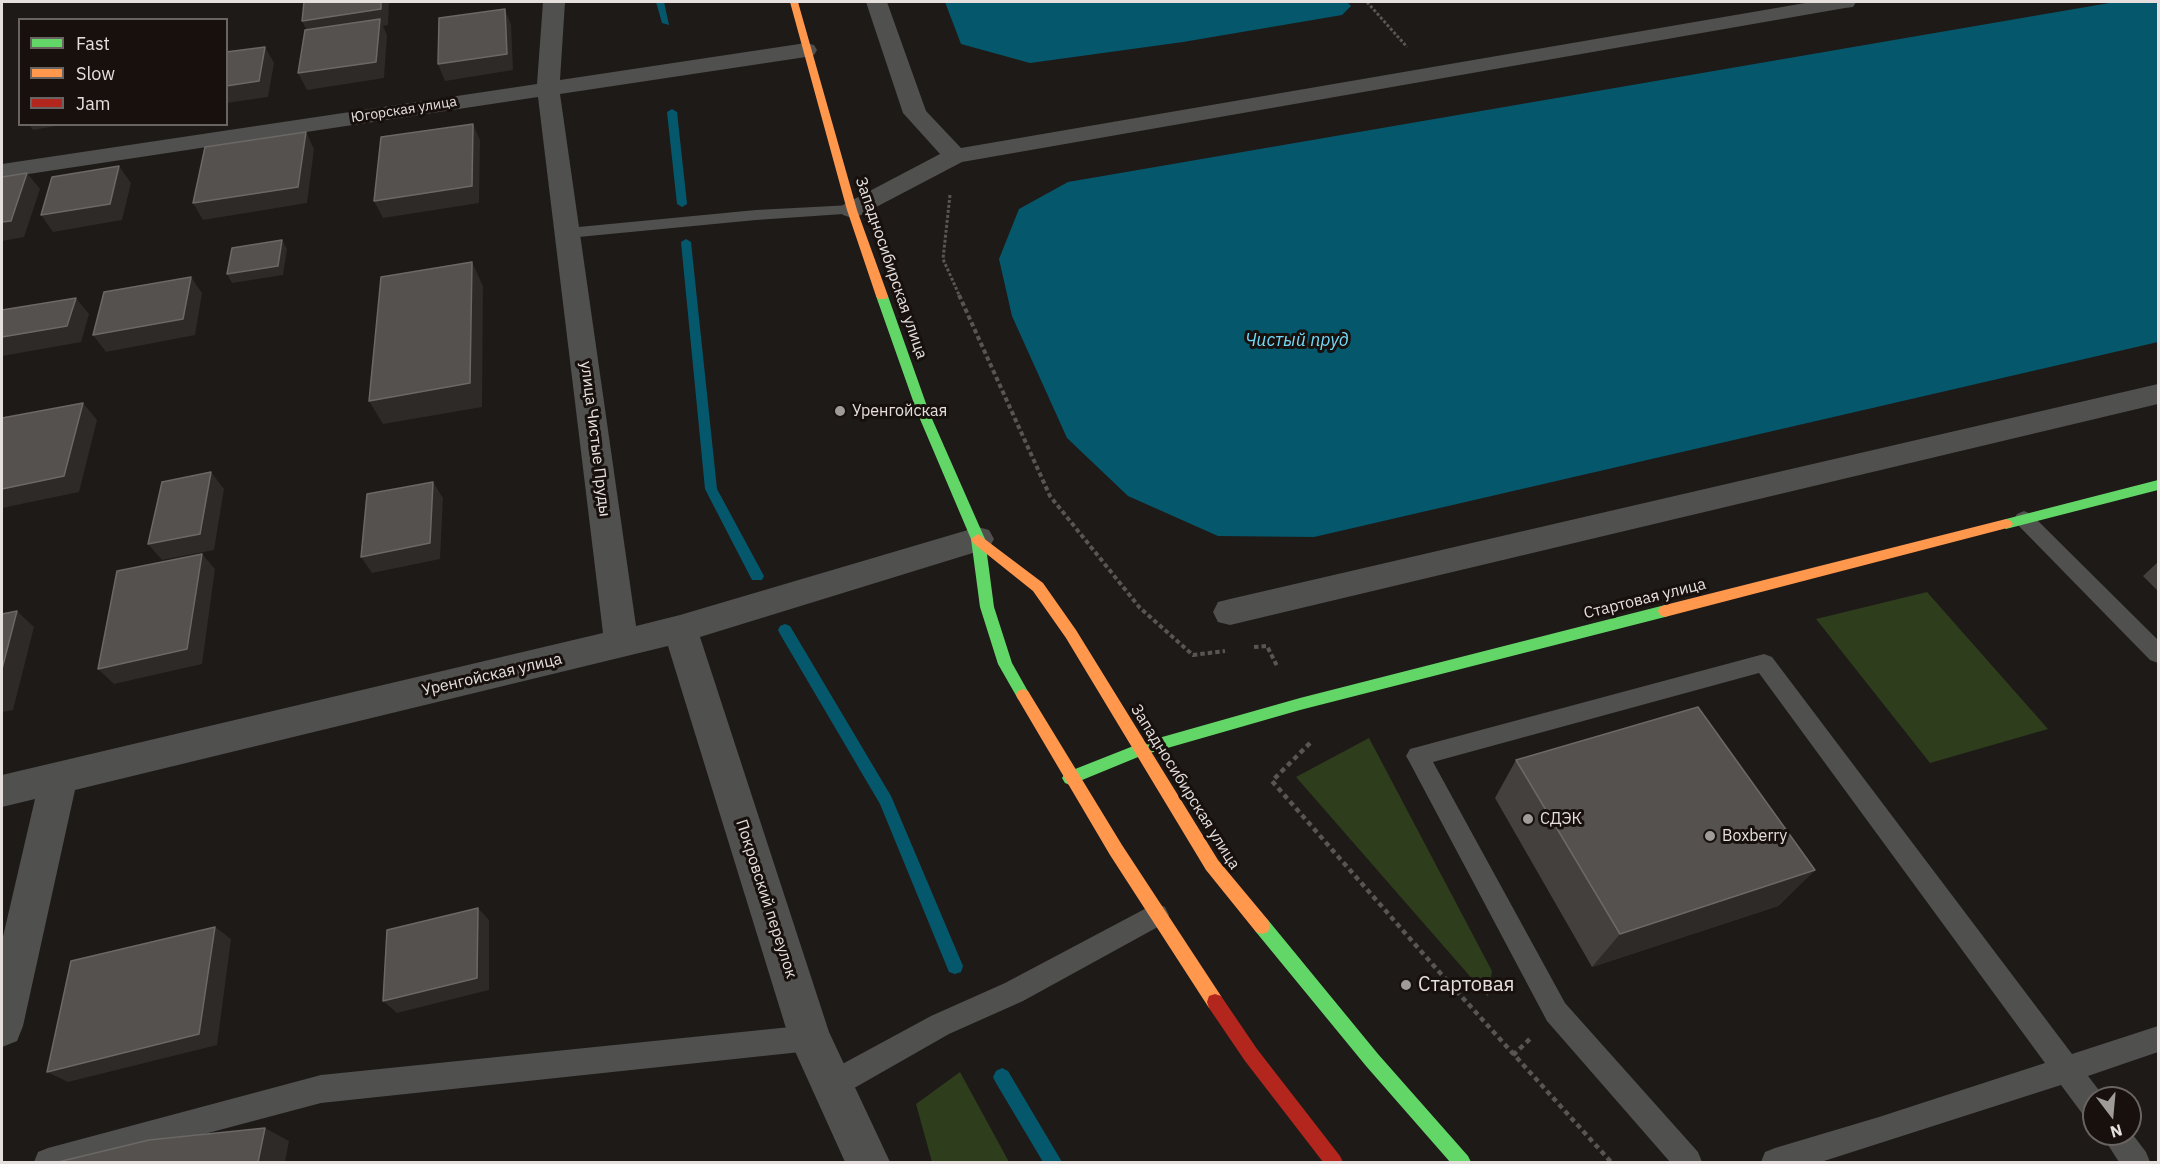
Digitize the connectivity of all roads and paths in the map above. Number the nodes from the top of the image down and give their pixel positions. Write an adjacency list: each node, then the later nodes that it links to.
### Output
1 (554, 2): 8 (street, улица Чистые Пруды)
2 (794, 2): 6 (main road, Западносибирская улица)
3 (876, 2): 9 (street)
4 (1367, 2): 7 (path)
5 (1845, 2): 7 (street)
6 (806, 50): 8 (street, Югорская улица); 11 (main road, Западносибирская улица)
7 (1428, 73): 9 (street)
8 (548, 88): 10 (street, Югорская улица); 12 (street, улица Чистые Пруды)
9 (955, 156): 11 (street); 17 (path)
10 (2, 171)
11 (852, 210): 12 (lane); 16 (main road, Западносибирская улица)
12 (568, 233): 20 (street, улица Чистые Пруды)
13 (2158, 394): 18 (street)
14 (2158, 485): 15 (main road, Стартовая улица)
15 (2024, 519): 21 (lane); 23 (main road, Стартовая улица)
16 (978, 539): 19 (street, Уренгойская улица); 23 (main road, Западносибирская улица); 25 (main road, Западносибирская улица)
17 (1140, 608)
18 (1230, 612)
19 (680, 629): 20 (street, Уренгойская улица); 29 (street, Покровский переулок)
20 (621, 644): 24 (street, Уренгойская улица)
21 (2158, 654)
22 (1317, 736): 39 (path)
23 (1141, 749): 25 (main road, Стартовая улица); 38 (main road, Западносибирская улица)
24 (59, 778): 26 (street, Уренгойская улица); 28 (street)
25 (1070, 778): 27 (main road, Западносибирская улица)
26 (2, 792)
27 (1156, 915): 32 (lane); 37 (main road, Западносибирская улица)
28 (2, 1026)
29 (810, 1038): 32 (street, Покровский переулок); 35 (lane)
30 (2158, 1038): 31 (lane)
31 (2066, 1068): 33 (lane); 40 (lane); 41 (lane)
32 (832, 1085): 36 (street, Покровский переулок)
33 (2082, 1090)
34 (2124, 1146): 42 (lane)
35 (48, 1162)
36 (868, 1162)
37 (1334, 1162)
38 (1462, 1162)
39 (1611, 1162)
40 (1688, 1162)
41 (1774, 1162)
42 (2136, 1162)

